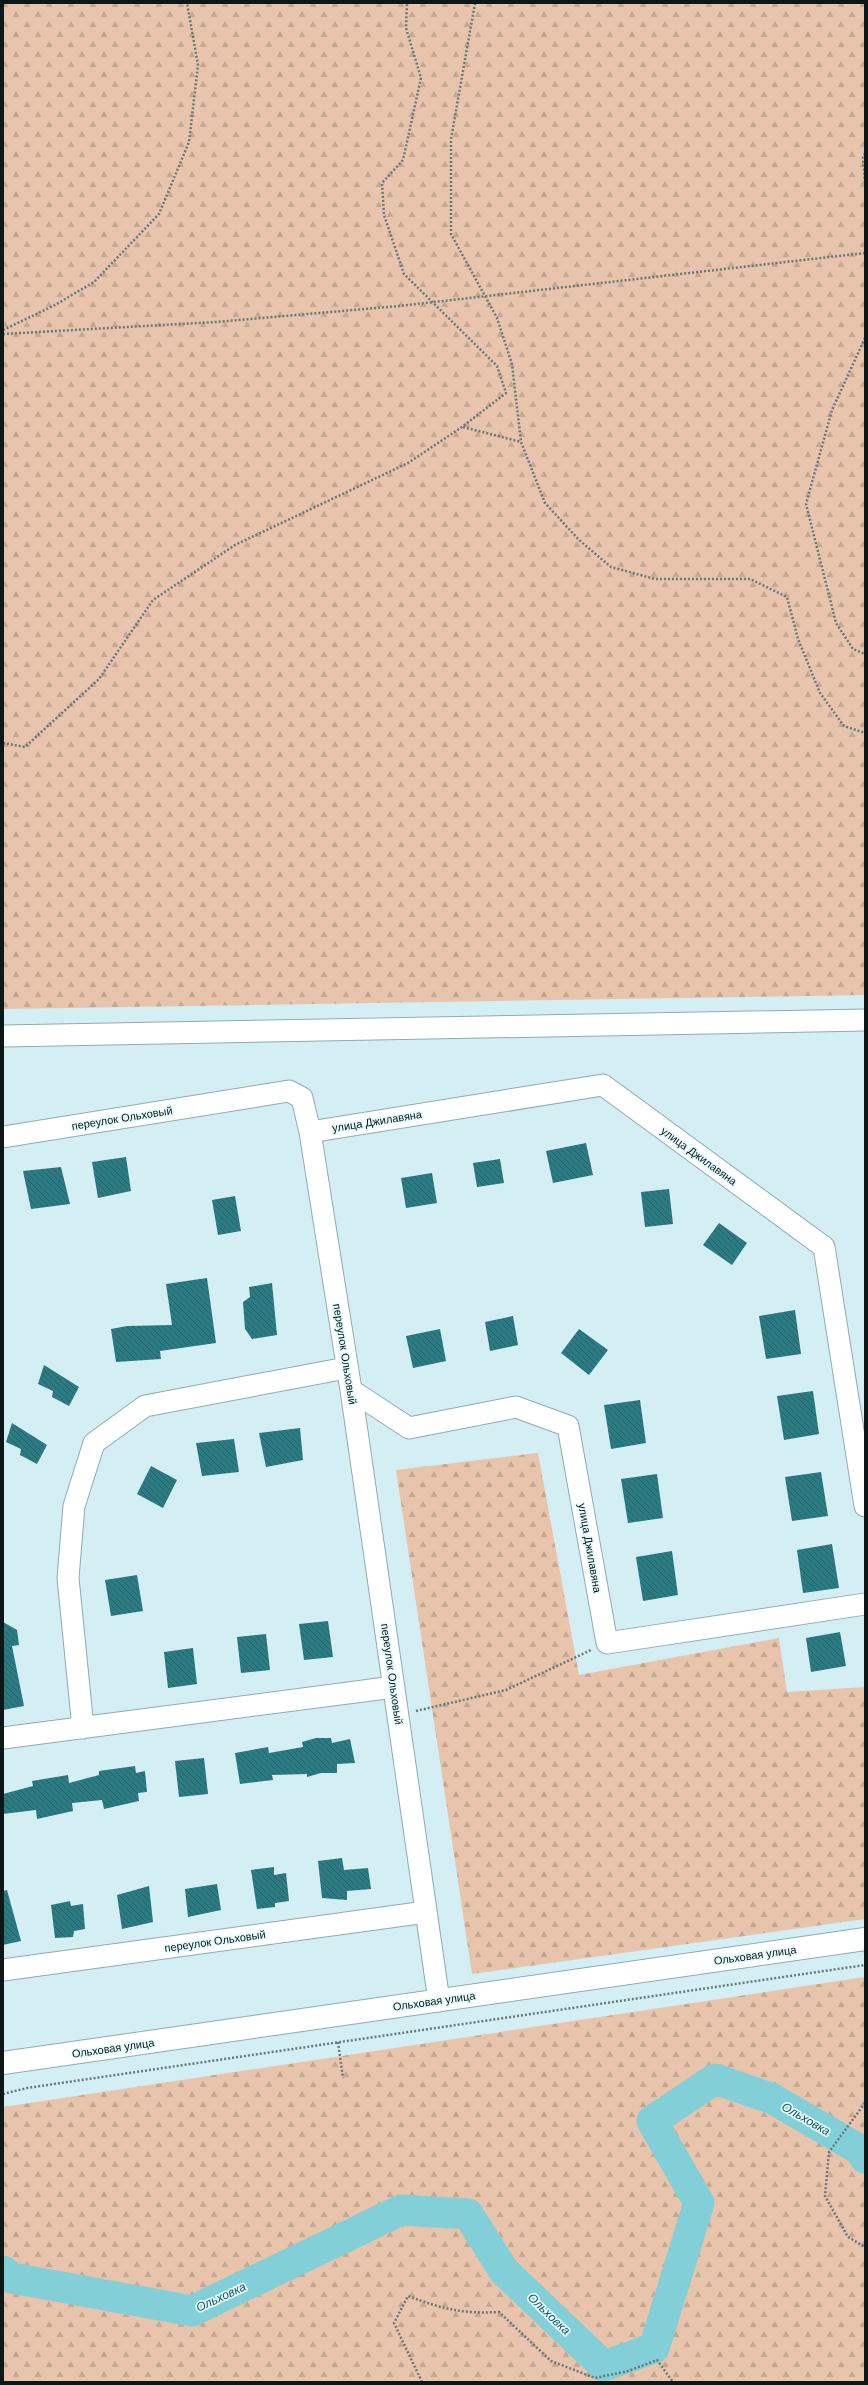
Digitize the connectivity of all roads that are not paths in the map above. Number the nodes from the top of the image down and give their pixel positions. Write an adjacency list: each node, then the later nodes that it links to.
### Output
1 (865, 1020): 2 (street)
2 (3, 1036)
3 (310, 1132): 4 (street, переулок Ольховый); 5 (street, переулок Ольховый); 7 (street, улица Джилавяна)
4 (3, 1138)
5 (346, 1368): 6 (street, переулок Ольховый); 10 (street)
6 (351, 1390): 8 (street, улица Джилавяна); 9 (street, переулок Ольховый)
7 (865, 1506)
8 (865, 1604)
9 (394, 1687): 10 (street); 12 (street, переулок Ольховый)
10 (83, 1728): 11 (street)
11 (3, 1738)
12 (426, 1912): 14 (street, переулок Ольховый); 15 (street, переулок Ольховый)
13 (865, 1939): 15 (main road, Ольховая улица)
14 (3, 1970)
15 (439, 2001): 16 (main road, Ольховая улица)
16 (3, 2064)

